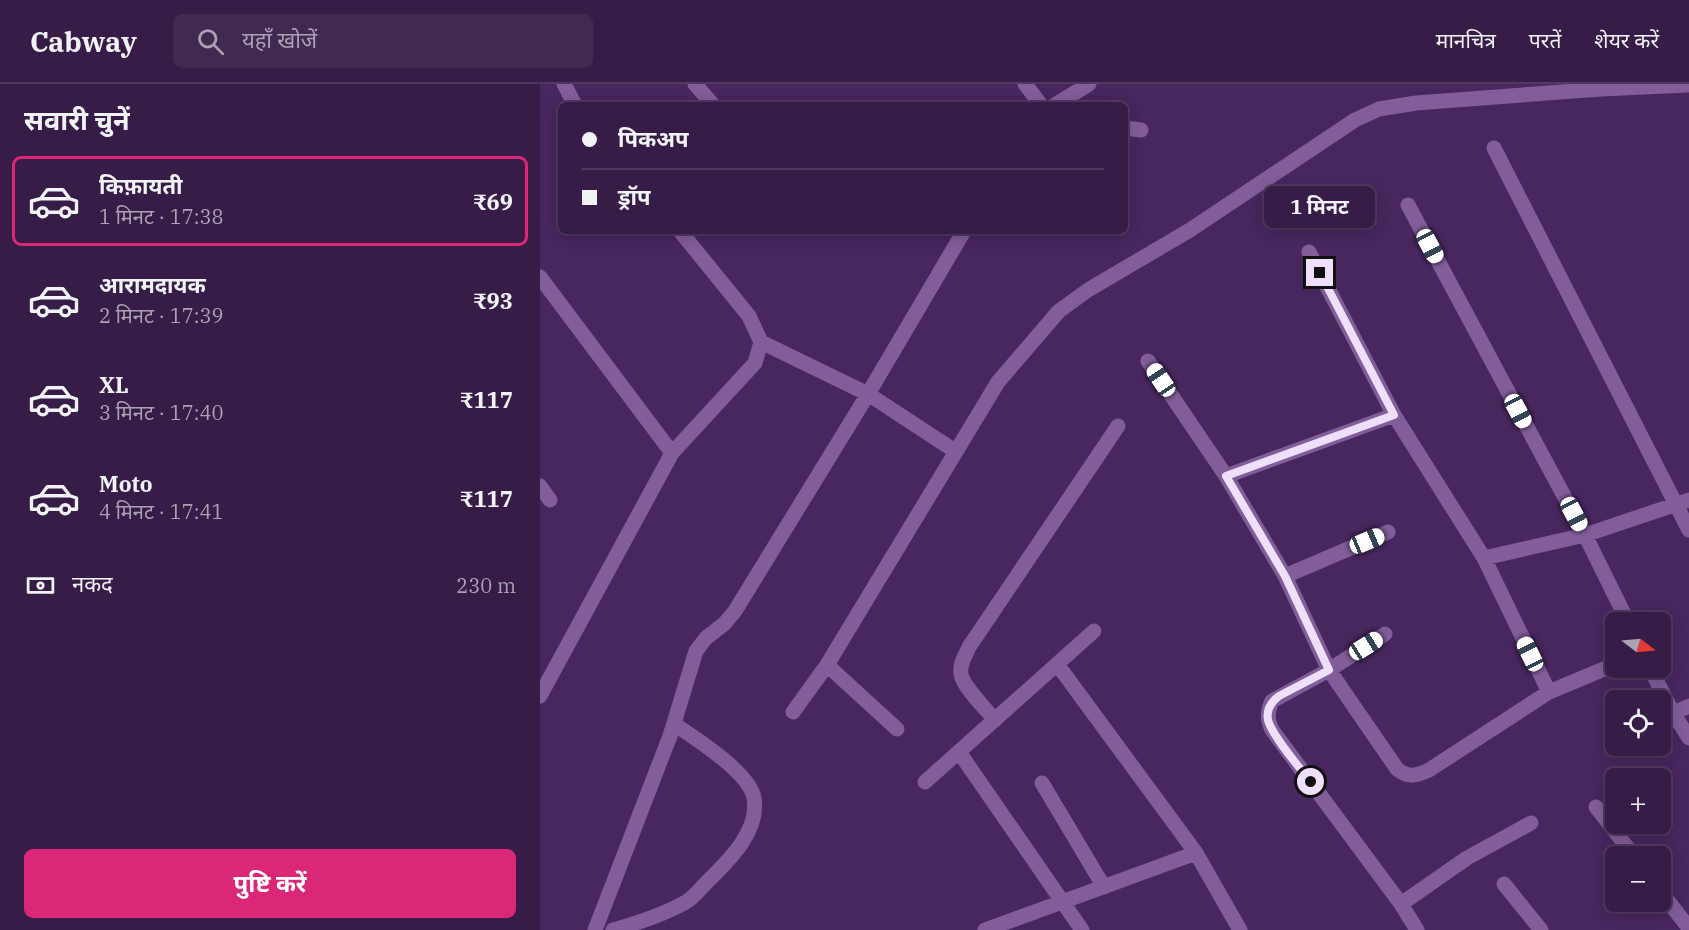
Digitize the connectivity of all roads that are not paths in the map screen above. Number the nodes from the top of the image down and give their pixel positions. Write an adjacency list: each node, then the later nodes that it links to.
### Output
1 (564, 84): 6 (street)
2 (695, 84): 7 (street)
3 (1026, 84): 8 (street)
4 (1089, 84): 9 (street)
5 (1689, 85): 23 (street)
6 (573, 102)
7 (710, 102)
8 (1039, 102)
9 (1060, 102)
10 (1128, 129): 11 (street)
11 (1141, 130)
12 (1494, 148): 28 (street)
13 (1408, 205): 31 (street)
14 (682, 234): 18 (street)
15 (962, 234): 20 (street)
16 (1309, 252): 21 (street)
17 (540, 277): 24 (street)
18 (761, 342): 20 (street); 24 (street)
19 (1148, 361): 25 (street)
20 (868, 394): 23 (street); 48 (street)
21 (1394, 415): 25 (street); 32 (street)
22 (1118, 426): 47 (street)
23 (955, 451): 38 (street)
24 (672, 453): 43 (street)
25 (1226, 476): 33 (street)
26 (540, 486): 27 (street)
27 (550, 500)
28 (1683, 502): 29 (street); 31 (street)
29 (1689, 530)
30 (1388, 532): 33 (street)
31 (1585, 535): 32 (street); 34 (street)
32 (1484, 558): 42 (street)
33 (1285, 576): 40 (street)
34 (1623, 612)
35 (1094, 631): 37 (street)
36 (1386, 634): 40 (street)
37 (1057, 664): 47 (street); 57 (street)
38 (827, 665): 45 (street); 49 (street)
39 (1605, 669): 42 (street)
40 (1329, 670): 42 (street); 61 (street)
41 (1655, 678): 46 (street)
42 (1549, 692)
43 (540, 696)
44 (1689, 706): 46 (street)
45 (793, 712)
46 (1673, 713): 50 (street)
47 (995, 720): 51 (street)
48 (674, 724): 64 (street); 65 (street)
49 (897, 729)
50 (1689, 738)
51 (959, 752): 52 (street); 60 (street)
52 (925, 782)
53 (1042, 783): 59 (street)
54 (1596, 807): 56 (street)
55 (1531, 823): 61 (street)
56 (1626, 846)
57 (1196, 853): 59 (street); 68 (street)
58 (1504, 884): 70 (street)
59 (1104, 887): 60 (street)
60 (1062, 903): 66 (street); 67 (street)
61 (1401, 904): 69 (street)
62 (1671, 905): 63 (street)
63 (1689, 928)
64 (595, 930)
65 (613, 930)
66 (985, 930)
67 (1082, 930)
68 (1240, 930)
69 (1418, 930)
70 (1541, 930)

